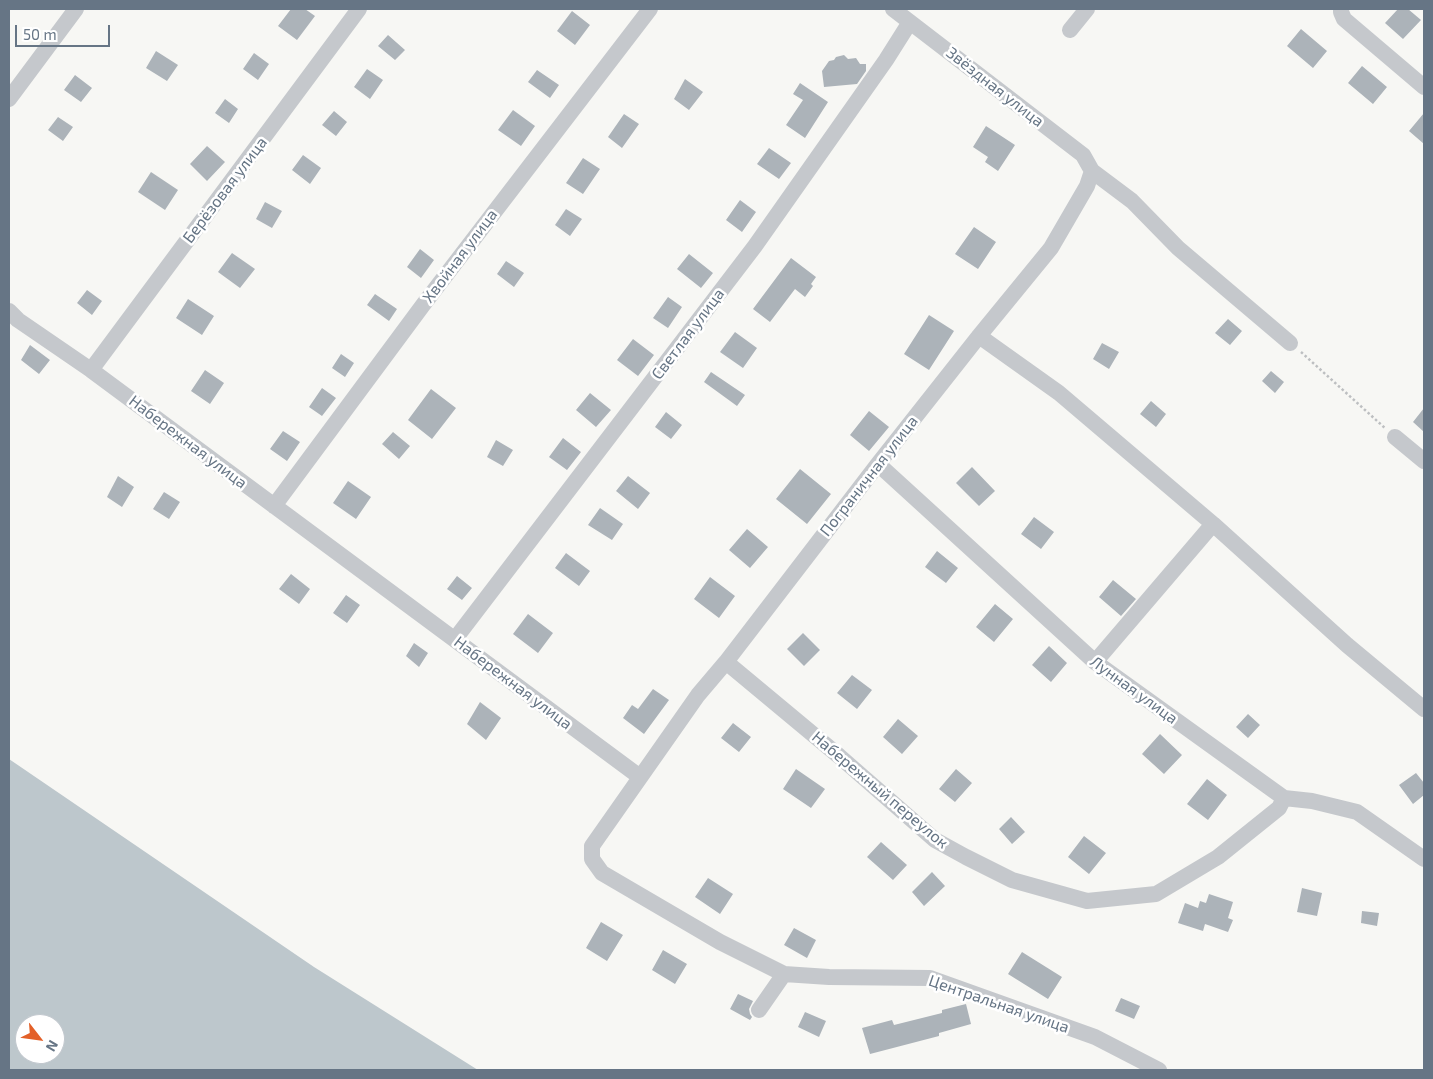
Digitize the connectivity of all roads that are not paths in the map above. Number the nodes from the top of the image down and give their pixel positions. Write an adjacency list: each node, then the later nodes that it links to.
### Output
1 (76, 9): 10 (street)
2 (359, 9): 15 (street, Берёзовая улица)
3 (650, 9): 19 (street, Хвойная улица)
4 (893, 9): 7 (street, Звёздная улица)
5 (1087, 9): 8 (street)
6 (1342, 9): 9 (street)
7 (910, 22): 11 (street, Звёздная улица); 21 (street, Светлая улица)
8 (1070, 30)
9 (1424, 87)
10 (9, 99)
11 (1092, 171): 13 (street, Пограничная улица); 14 (street, Звёздная улица)
12 (9, 311): 15 (street, Набережная улица)
13 (979, 336): 18 (street, Пограничная улица); 20 (street)
14 (1290, 343)
15 (91, 370): 19 (street, Набережная улица)
16 (1395, 437): 17 (street)
17 (1424, 461)
18 (878, 464): 22 (street, Пограничная улица); 23 (street, Лунная улица)
19 (274, 506): 21 (street, Набережная улица)
20 (1213, 524): 23 (street); 24 (street)
21 (455, 639): 25 (street, Набережная улица)
22 (726, 662): 25 (street, Пограничная улица); 26 (street, Набережный переулок)
23 (1095, 662): 26 (street, Лунная улица)
24 (1424, 709)
25 (640, 777): 28 (street)
26 (1284, 798): 27 (street, Лунная улица)
27 (1424, 859)
28 (784, 974): 29 (street); 30 (street, Центральная улица)
29 (760, 1010)
30 (1159, 1070)

